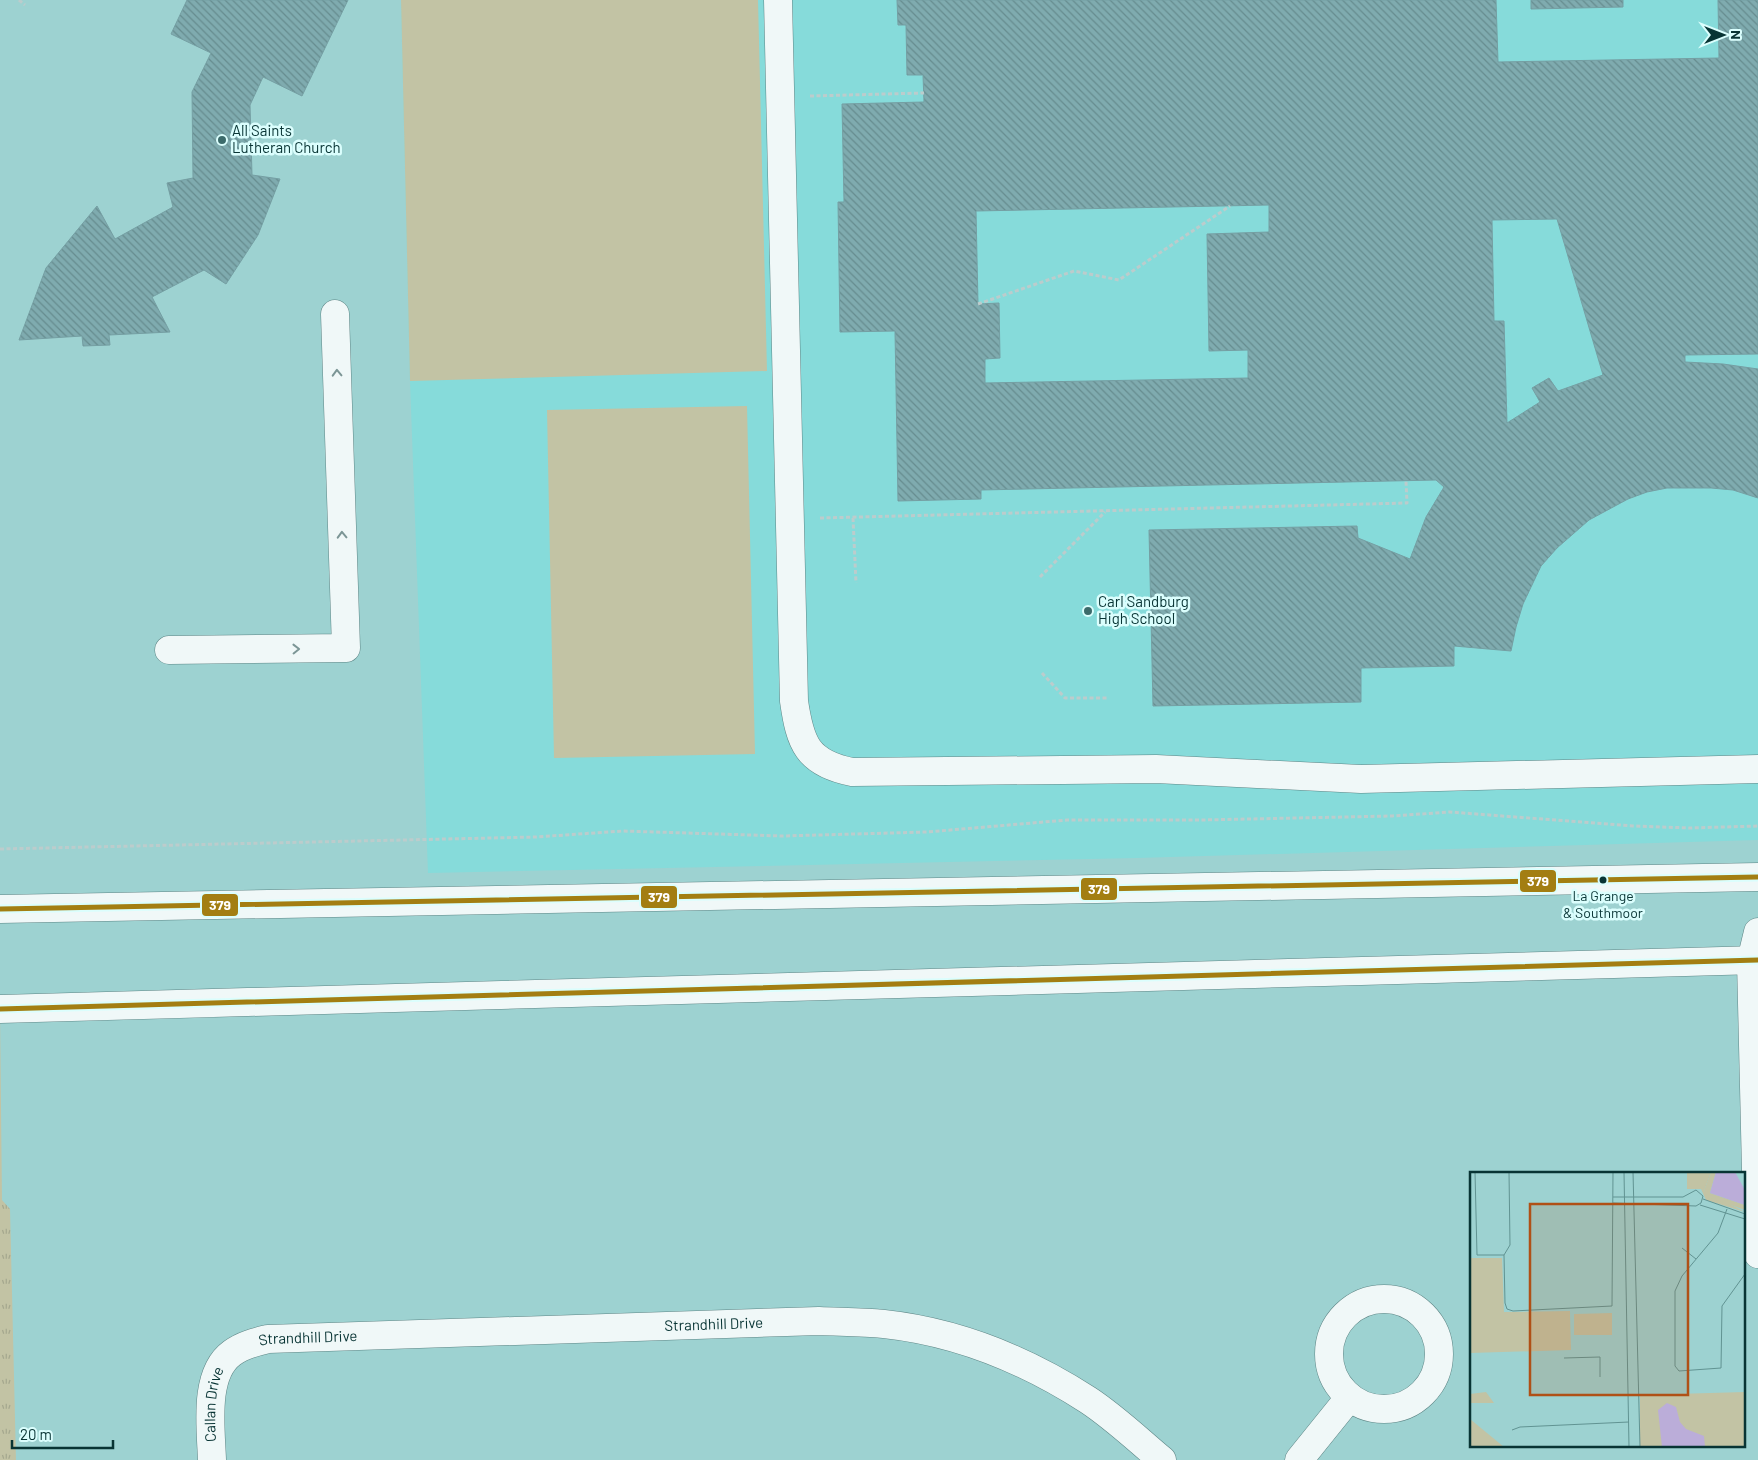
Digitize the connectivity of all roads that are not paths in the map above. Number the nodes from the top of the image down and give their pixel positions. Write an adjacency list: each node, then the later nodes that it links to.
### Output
1 (778, 0): 4 (main road)
2 (335, 314): 3 (main road, one-way to 2)
3 (169, 650)
4 (1758, 769)
5 (1758, 877): 6 (main road)
6 (0, 909)
7 (1758, 932): 8 (main road)
8 (1755, 961): 9 (main road); 10 (main road)
9 (0, 1009)
10 (1758, 1254)
11 (230, 1354): 13 (main road, Callan Drive); 14 (main road, Strandhill Drive)
12 (1349, 1398): 12 (main road); 15 (main road)
13 (212, 1460)
14 (1162, 1460)
15 (1299, 1460)

